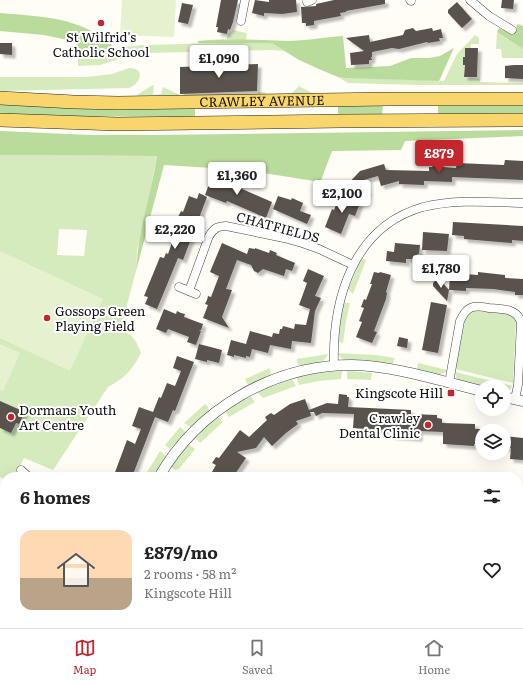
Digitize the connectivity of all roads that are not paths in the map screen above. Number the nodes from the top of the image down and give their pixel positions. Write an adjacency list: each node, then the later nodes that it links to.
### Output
1 (245, 0): 3 (street)
2 (470, 0): 4 (street)
3 (240, 22)
4 (512, 30)
5 (0, 98): 6 (main road, CRAWLEY AVENUE)
6 (523, 99)
7 (0, 120): 8 (main road, CRAWLEY AVENUE)
8 (523, 120)
9 (523, 203): 10 (street)
10 (353, 265): 11 (street, CHATFIELDS); 12 (street)
11 (179, 287)
12 (334, 366): 13 (street); 18 (street)
13 (449, 383): 14 (street); 15 (street)
14 (475, 389)
15 (519, 400)
16 (21, 470): 17 (street)
17 (23, 472)
18 (162, 472)

